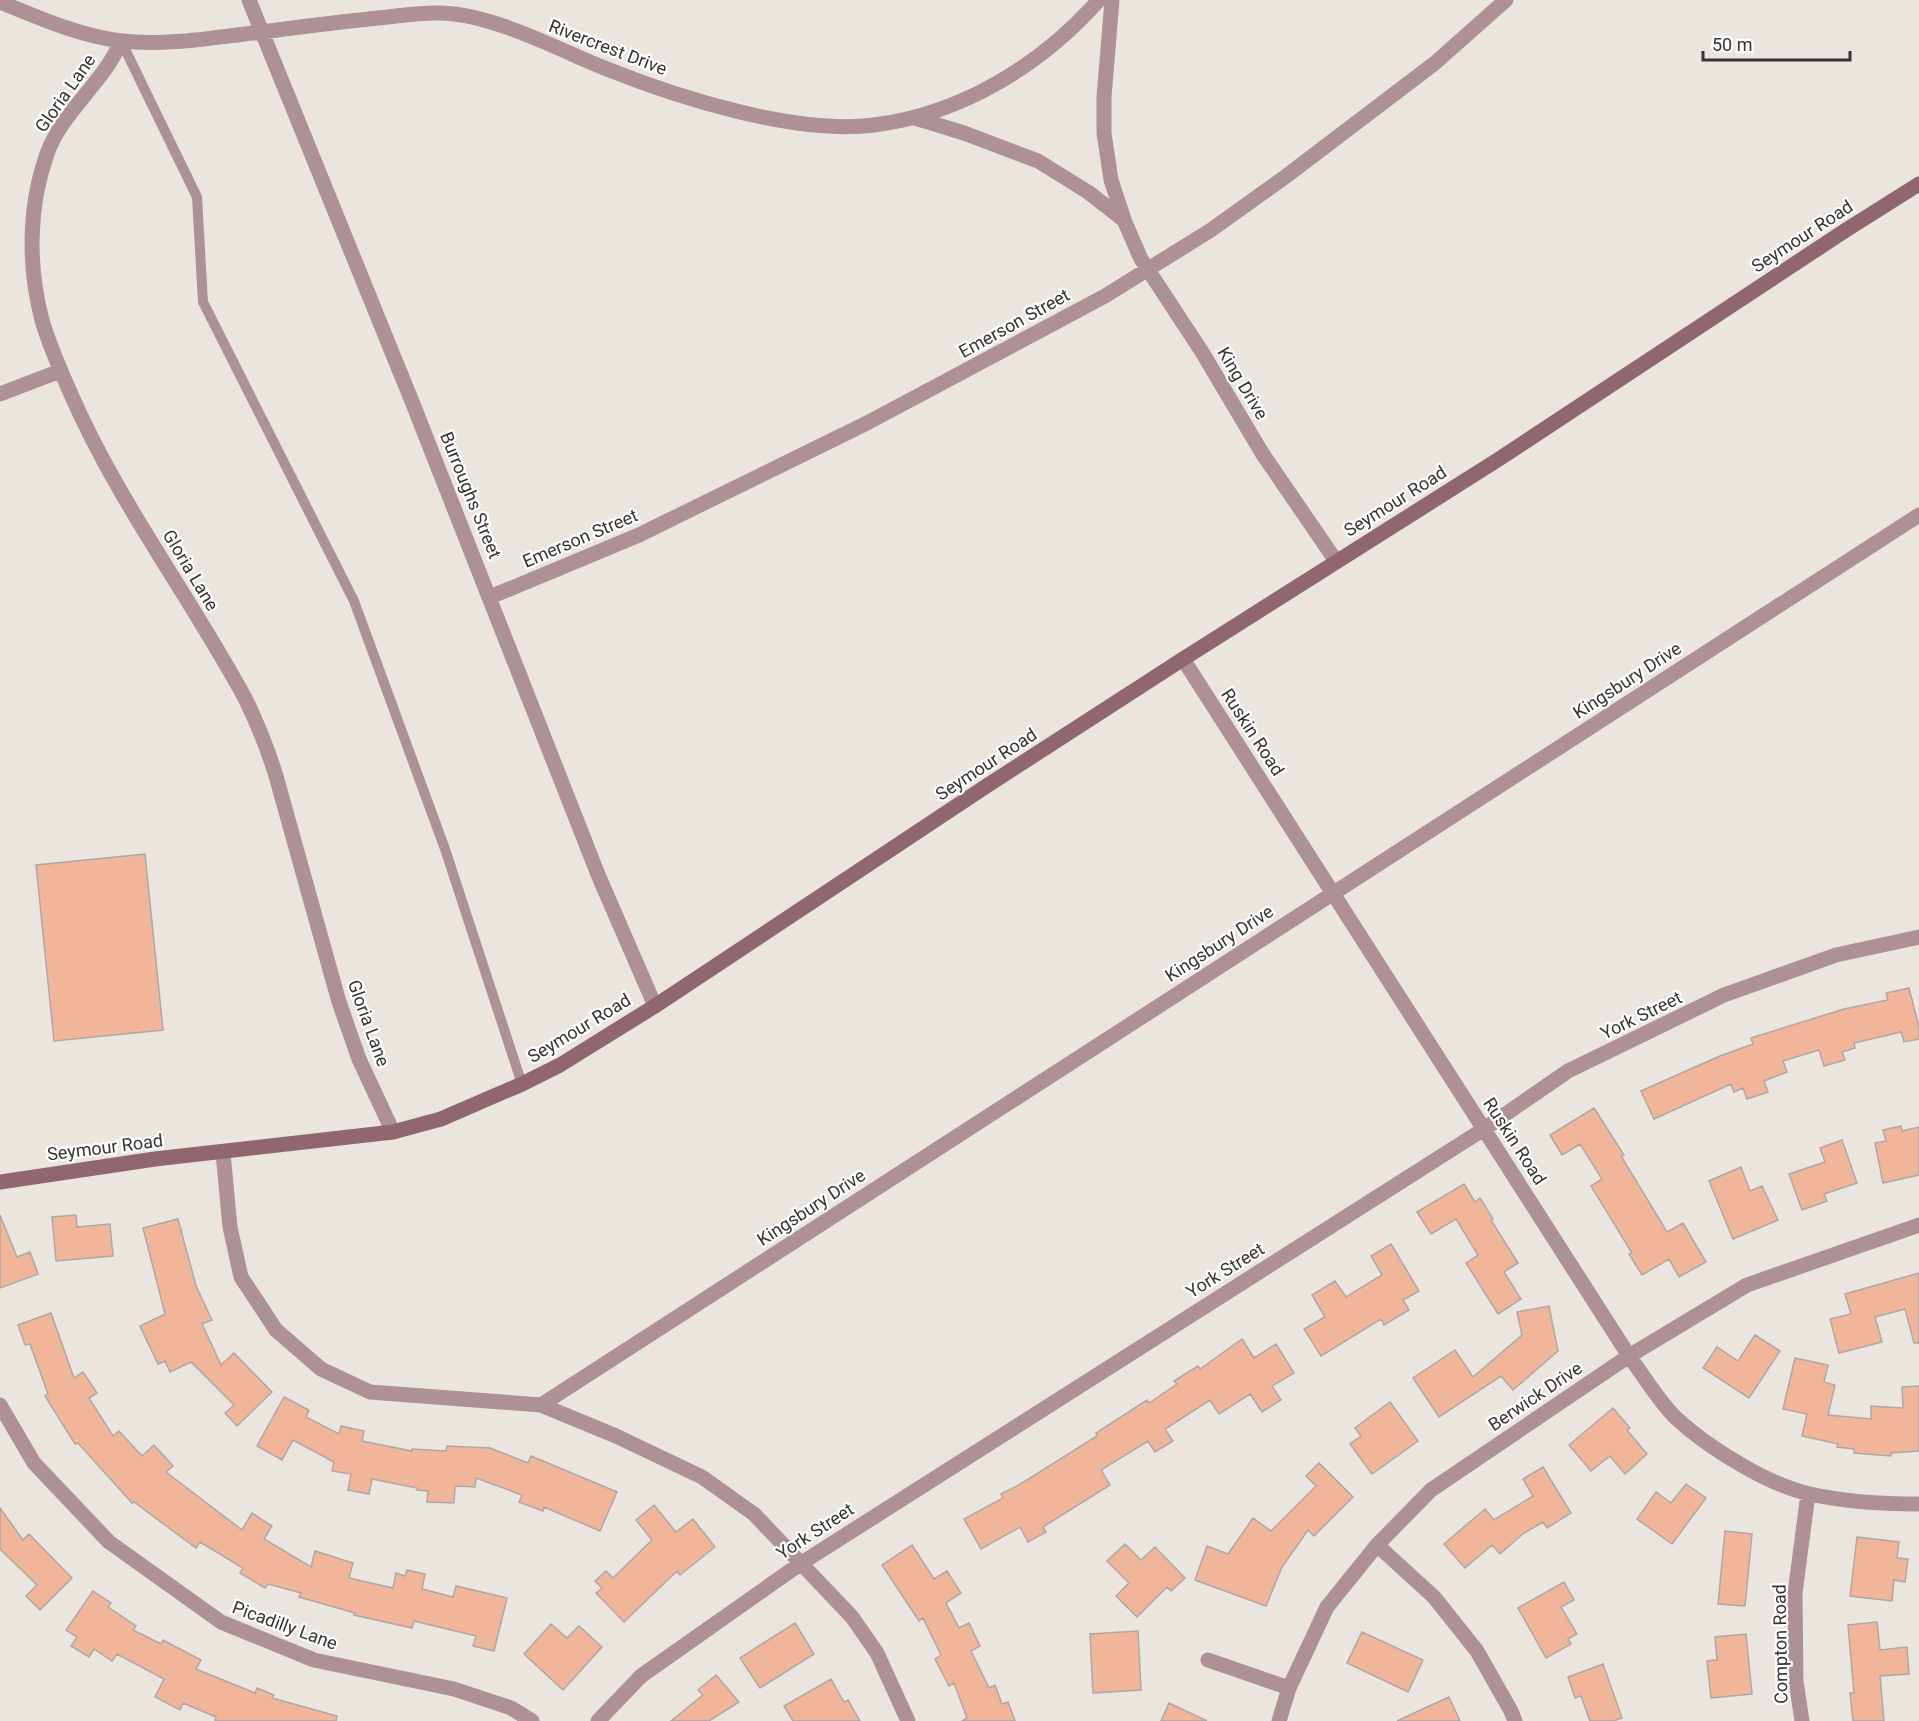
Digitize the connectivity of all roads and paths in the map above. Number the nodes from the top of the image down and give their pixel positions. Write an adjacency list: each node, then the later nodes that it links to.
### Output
1 (249, 0): 6 (street, Burroughs Street)
2 (1100, 0): 8 (street, Rivercrest Drive)
3 (1112, 0): 10 (street, King Drive)
4 (1506, 0): 11 (street, Emerson Street)
5 (0, 2): 7 (street, Rivercrest Drive)
6 (261, 32): 7 (street, Rivercrest Drive); 8 (street, Rivercrest Drive); 16 (street, Burroughs Street)
7 (121, 41): 12 (street, Gloria Lane); 21 (lane)
8 (915, 118): 10 (street, King Drive)
9 (1919, 184): 15 (street, Seymour Road)
10 (1124, 220): 11 (street, King Drive)
11 (1148, 270): 15 (street, King Drive); 16 (street, Emerson Street)
12 (60, 371): 13 (street); 23 (street, Gloria Lane)
13 (0, 394)
14 (1919, 515): 18 (street, Kingsbury Drive)
15 (1336, 561): 17 (street, Seymour Road)
16 (490, 597): 20 (street, Burroughs Street)
17 (1183, 659): 18 (street, Ruskin Road); 20 (street, Seymour Road)
18 (1333, 892): 22 (street, Ruskin Road); 29 (street, Kingsbury Drive)
19 (1919, 937): 22 (street, York Street)
20 (655, 1006): 21 (street, Seymour Road)
21 (522, 1084): 23 (street, Seymour Road)
22 (1484, 1129): 27 (street, Ruskin Road); 33 (street, York Street)
23 (393, 1132): 24 (street, Seymour Road)
24 (223, 1153): 25 (street, Seymour Road); 29 (street)
25 (0, 1182)
26 (1919, 1225): 27 (street, Berwick Drive)
27 (1629, 1356): 30 (street, Ruskin Road); 32 (street, Berwick Drive)
28 (0, 1405): 36 (street, Picadilly Lane)
29 (541, 1405): 33 (street)
30 (1809, 1494): 31 (street, Ruskin Road); 41 (street, Compton Road)
31 (1919, 1504)
32 (1377, 1545): 35 (street, Berwick Drive); 40 (street)
33 (800, 1564): 37 (street, York Street); 38 (street)
34 (1208, 1660): 35 (street)
35 (1289, 1688): 39 (street, Berwick Drive)
36 (532, 1721)
37 (598, 1721)
38 (908, 1721)
39 (1279, 1721)
40 (1515, 1721)
41 (1802, 1721)

